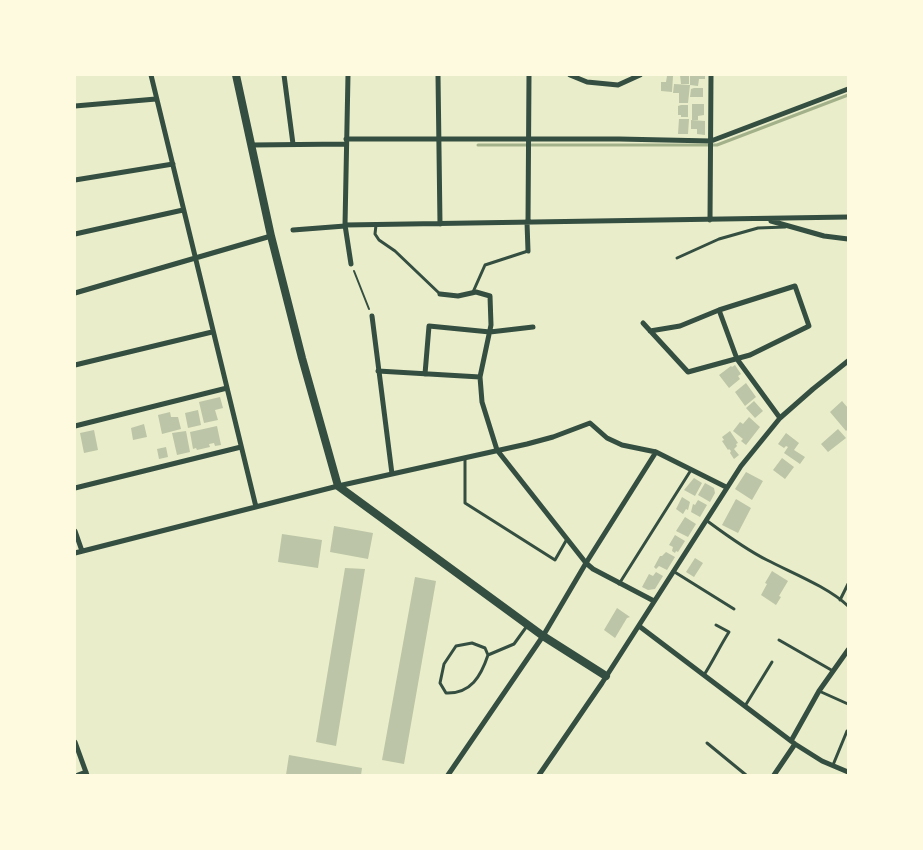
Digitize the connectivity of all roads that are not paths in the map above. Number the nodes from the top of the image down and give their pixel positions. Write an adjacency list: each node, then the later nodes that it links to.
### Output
1 (151, 75): 11 (street)
2 (236, 75): 18 (street)
3 (284, 75): 17 (street)
4 (348, 75): 16 (street)
5 (438, 75): 13 (street)
6 (529, 75): 14 (street)
7 (570, 75): 8 (street)
8 (640, 75)
9 (711, 75): 15 (street)
10 (848, 89): 15 (street)
11 (156, 99): 12 (street); 19 (street)
12 (75, 106)
13 (439, 139): 14 (street); 16 (street); 27 (street)
14 (529, 139): 15 (street); 25 (street)
15 (710, 141): 24 (street)
16 (346, 142): 17 (street); 28 (street)
17 (293, 144): 18 (street)
18 (252, 145): 32 (street)
19 (172, 164): 20 (street); 21 (street)
20 (75, 180)
21 (183, 210): 31 (street); 35 (street)
22 (848, 217): 23 (street)
23 (766, 219): 24 (street); 29 (street)
24 (710, 220): 25 (street)
25 (527, 222): 27 (street); 34 (street)
26 (376, 224): 27 (street); 28 (street); 40 (lane)
27 (440, 224)
28 (345, 225): 30 (street); 37 (street)
29 (790, 226): 33 (street); 36 (lane)
30 (293, 230)
31 (75, 234)
32 (271, 236): 35 (street); 63 (street)
33 (848, 239)
34 (528, 251): 39 (lane)
35 (196, 258): 38 (street); 46 (street)
36 (677, 258)
37 (351, 264)
38 (75, 293)
39 (473, 293): 40 (street); 47 (street)
40 (440, 294)
41 (719, 310): 45 (street); 48 (street); 48 (street)
42 (372, 316): 51 (street)
43 (643, 322): 45 (street)
44 (533, 327): 47 (street)
45 (650, 331): 48 (street)
46 (212, 332): 50 (street); 54 (street)
47 (490, 332): 52 (street); 53 (street)
48 (737, 360): 55 (street)
49 (848, 361): 55 (street)
50 (75, 365)
51 (378, 371): 52 (street); 62 (street)
52 (425, 374): 53 (street)
53 (480, 377): 58 (street)
54 (227, 388): 56 (street); 57 (street)
55 (780, 418): 64 (street)
56 (75, 426)
57 (241, 447): 65 (street); 66 (street)
58 (498, 450): 59 (street); 60 (street); 69 (street)
59 (656, 452): 61 (street); 72 (street)
60 (465, 457): 62 (street); 69 (lane)
61 (691, 470): 64 (street); 74 (lane)
62 (392, 474): 63 (street)
63 (338, 486): 66 (street); 80 (street)
64 (726, 487): 67 (street)
65 (75, 488)
66 (256, 507): 70 (street)
67 (706, 520): 73 (street); 76 (lane)
68 (75, 532): 70 (street)
69 (568, 539): 72 (street)
70 (82, 551): 71 (street)
71 (75, 553)
72 (586, 563): 74 (street); 83 (street)
73 (673, 571): 77 (street); 79 (lane)
74 (619, 584): 77 (street)
75 (848, 584): 76 (lane)
76 (840, 600): 78 (lane)
77 (654, 602): 82 (street)
78 (848, 606)
79 (734, 609)
80 (527, 625): 83 (street); 86 (lane)
81 (716, 625): 89 (lane)
82 (639, 626): 89 (street); 90 (street)
83 (543, 636): 90 (street); 102 (street)
84 (779, 640): 88 (lane)
85 (848, 650): 88 (street)
86 (488, 655): 86 (lane)
87 (772, 662): 93 (lane)
88 (833, 672): 91 (street)
89 (704, 674): 93 (street)
90 (606, 676): 103 (street)
91 (819, 691): 92 (lane); 97 (street)
92 (848, 704)
93 (745, 706): 97 (street)
94 (847, 731): 98 (lane)
95 (75, 742): 100 (street)
96 (707, 742): 104 (lane)
97 (793, 742): 98 (street); 105 (street)
98 (833, 765): 99 (street)
99 (848, 772)
100 (87, 773): 101 (street)
101 (78, 775)
102 (448, 775)
103 (539, 775)
104 (746, 775)
105 (774, 775)

